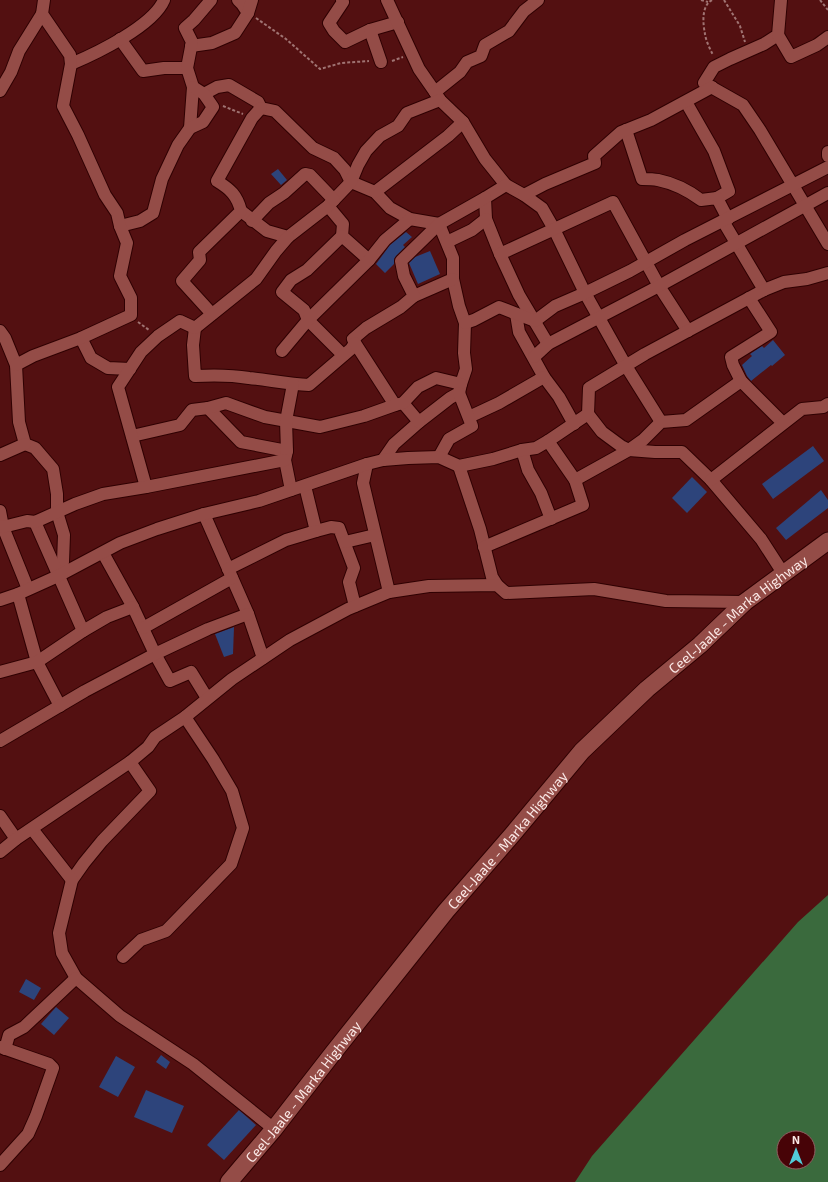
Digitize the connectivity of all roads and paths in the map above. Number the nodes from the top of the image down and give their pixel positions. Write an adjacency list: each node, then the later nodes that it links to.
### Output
1 (44, 0): 17 (street)
2 (164, 0): 22 (street)
3 (210, 0): 23 (street)
4 (238, 0): 16 (street)
5 (252, 0): 16 (street)
6 (342, 0): 19 (street)
7 (387, 0): 18 (street)
8 (538, 0): 34 (street)
9 (701, 0): 14 (path)
10 (712, 0): 14 (path)
11 (724, 0): 24 (path)
12 (781, 0): 20 (street)
13 (820, 0): 15 (path)
14 (708, 2): 28 (path)
15 (828, 10)
16 (248, 13): 23 (street); 26 (path)
17 (42, 14): 27 (street); 32 (street)
18 (398, 22): 19 (street); 25 (street)
19 (370, 30): 26 (street)
20 (778, 36): 21 (street); 24 (street)
21 (828, 37)
22 (120, 39): 27 (street); 29 (street)
23 (191, 46): 29 (street)
24 (747, 50): 28 (street)
25 (411, 54): 26 (path); 34 (street)
26 (381, 62)
27 (71, 64): 61 (street)
28 (718, 65): 31 (street)
29 (187, 68): 30 (street)
30 (193, 87): 33 (street); 40 (street)
31 (712, 87): 35 (street); 47 (street)
32 (0, 91)
33 (204, 94): 36 (street); 37 (street)
34 (438, 96): 39 (street); 45 (street)
35 (686, 102): 41 (street); 52 (street)
36 (214, 106): 38 (path); 40 (street)
37 (261, 108): 38 (street); 45 (street)
38 (252, 118): 55 (street)
39 (463, 122): 46 (street); 48 (street)
40 (190, 128): 61 (street)
41 (626, 130): 50 (street); 52 (street)
42 (828, 152): 43 (street)
43 (828, 156)
44 (828, 167): 47 (street)
45 (351, 182): 48 (street); 53 (street)
46 (506, 185): 50 (street); 51 (street)
47 (793, 185): 54 (street); 59 (street)
48 (375, 192): 56 (street)
49 (828, 193): 54 (street)
50 (524, 195): 62 (street)
51 (485, 198): 57 (street); 60 (street)
52 (717, 198): 59 (street)
53 (331, 203): 58 (street); 63 (street); 64 (street)
54 (805, 205): 66 (street); 67 (street)
55 (240, 211): 58 (street); 78 (street)
56 (410, 219): 60 (street); 69 (street)
57 (486, 219): 65 (street); 68 (street)
58 (252, 220): 64 (street)
59 (725, 220): 66 (street); 70 (street)
60 (439, 224): 65 (street); 76 (street)
61 (120, 226): 80 (street)
62 (554, 229): 68 (street); 70 (street); 75 (street)
63 (342, 236): 69 (street); 82 (street)
64 (288, 238): 78 (street)
65 (447, 242): 72 (street)
66 (736, 243): 73 (street); 74 (street)
67 (828, 244)
68 (500, 254): 83 (street)
69 (369, 260): 82 (street)
70 (646, 262): 73 (street); 75 (street)
71 (828, 273): 74 (street)
72 (453, 279): 76 (street); 84 (street)
73 (660, 286): 81 (street); 87 (street)
74 (764, 290): 77 (street)
75 (585, 293): 81 (street); 83 (street)
76 (414, 296): 90 (street)
77 (749, 298): 87 (street); 99 (street)
78 (212, 314): 85 (street)
79 (516, 314): 83 (street); 84 (street); 94 (street)
80 (131, 315): 88 (path); 89 (street)
81 (599, 318): 91 (street); 96 (street)
82 (308, 320): 92 (street); 93 (street)
83 (535, 321): 91 (street)
84 (465, 323): 101 (street)
85 (195, 328): 88 (street); 100 (street)
86 (0, 331): 95 (street)
87 (688, 331): 96 (street)
88 (158, 336): 97 (street)
89 (81, 338): 95 (street); 97 (street)
90 (355, 343): 93 (street); 102 (street)
91 (548, 344): 94 (street)
92 (282, 351)
93 (343, 356): 100 (street)
94 (534, 357): 98 (street)
95 (16, 365): 114 (street)
96 (626, 366): 105 (street); 109 (street)
97 (130, 369): 112 (street)
98 (544, 377): 106 (street); 111 (street)
99 (741, 381): 109 (street); 110 (street)
100 (293, 384): 107 (street)
101 (460, 388): 102 (street); 106 (street); 108 (street)
102 (399, 404): 107 (street); 108 (street)
103 (828, 404): 110 (street)
104 (208, 408): 107 (street); 112 (street); 118 (street)
105 (588, 414): 111 (street); 116 (street)
106 (469, 417): 119 (street)
107 (286, 421): 118 (street)
108 (419, 422): 120 (street)
109 (660, 422): 116 (street)
110 (784, 423): 124 (street)
111 (574, 424): 113 (street)
112 (132, 436): 126 (street)
113 (548, 441): 115 (street); 123 (street)
114 (25, 444): 117 (street); 129 (street)
115 (522, 450): 122 (street); 131 (street)
116 (629, 450): 123 (street); 124 (street)
117 (0, 455)
118 (286, 456): 126 (street); 127 (street)
119 (439, 457): 120 (street); 122 (street)
120 (383, 460): 121 (street)
121 (367, 464): 125 (street); 135 (street)
122 (459, 466): 138 (street)
123 (575, 480): 131 (street)
124 (711, 480): 141 (street)
125 (305, 486): 127 (street); 134 (street)
126 (146, 487): 129 (street)
127 (291, 490): 130 (street)
128 (0, 511): 133 (street)
129 (57, 512): 132 (street); 142 (street)
130 (204, 514): 139 (street); 140 (street)
131 (551, 519): 138 (street)
132 (35, 522): 133 (street); 142 (street)
133 (1, 526): 144 (street)
134 (316, 531): 137 (street); 140 (street)
135 (375, 535): 137 (street); 145 (street)
136 (828, 541): 141 (street, Ceel-Jaale - Marka Highway)
137 (345, 542): 148 (street)
138 (484, 547): 143 (street)
139 (103, 552): 142 (street); 149 (street)
140 (230, 573): 150 (street); 151 (street)
141 (783, 573): 147 (street, Ceel-Jaale - Marka Highway)
142 (58, 576): 144 (street); 152 (street)
143 (497, 585): 145 (street); 147 (street)
144 (23, 592): 146 (street); 155 (street)
145 (390, 592): 148 (street)
146 (0, 600)
147 (745, 602): 170 (street, Ceel-Jaale - Marka Highway)
148 (355, 606): 154 (street)
149 (133, 607): 151 (street); 152 (street)
150 (248, 614): 153 (street); 154 (street)
151 (143, 628): 153 (street)
152 (83, 630): 155 (street)
153 (155, 654): 157 (street); 158 (street)
154 (263, 658): 157 (street)
155 (37, 662): 156 (street); 158 (street)
156 (0, 672)
157 (207, 698): 159 (street)
158 (60, 706): 160 (street)
159 (185, 717): 161 (street); 167 (street)
160 (0, 741)
161 (130, 762): 163 (street); 166 (street)
162 (0, 816): 164 (street)
163 (32, 829): 164 (street); 166 (street)
164 (16, 839): 165 (street)
165 (0, 852)
166 (72, 880): 168 (street)
167 (123, 957)
168 (76, 978): 169 (street); 170 (street)
169 (3, 1048): 171 (street)
170 (274, 1129): 172 (street, Ceel-Jaale - Marka Highway)
171 (0, 1165)
172 (230, 1182)

